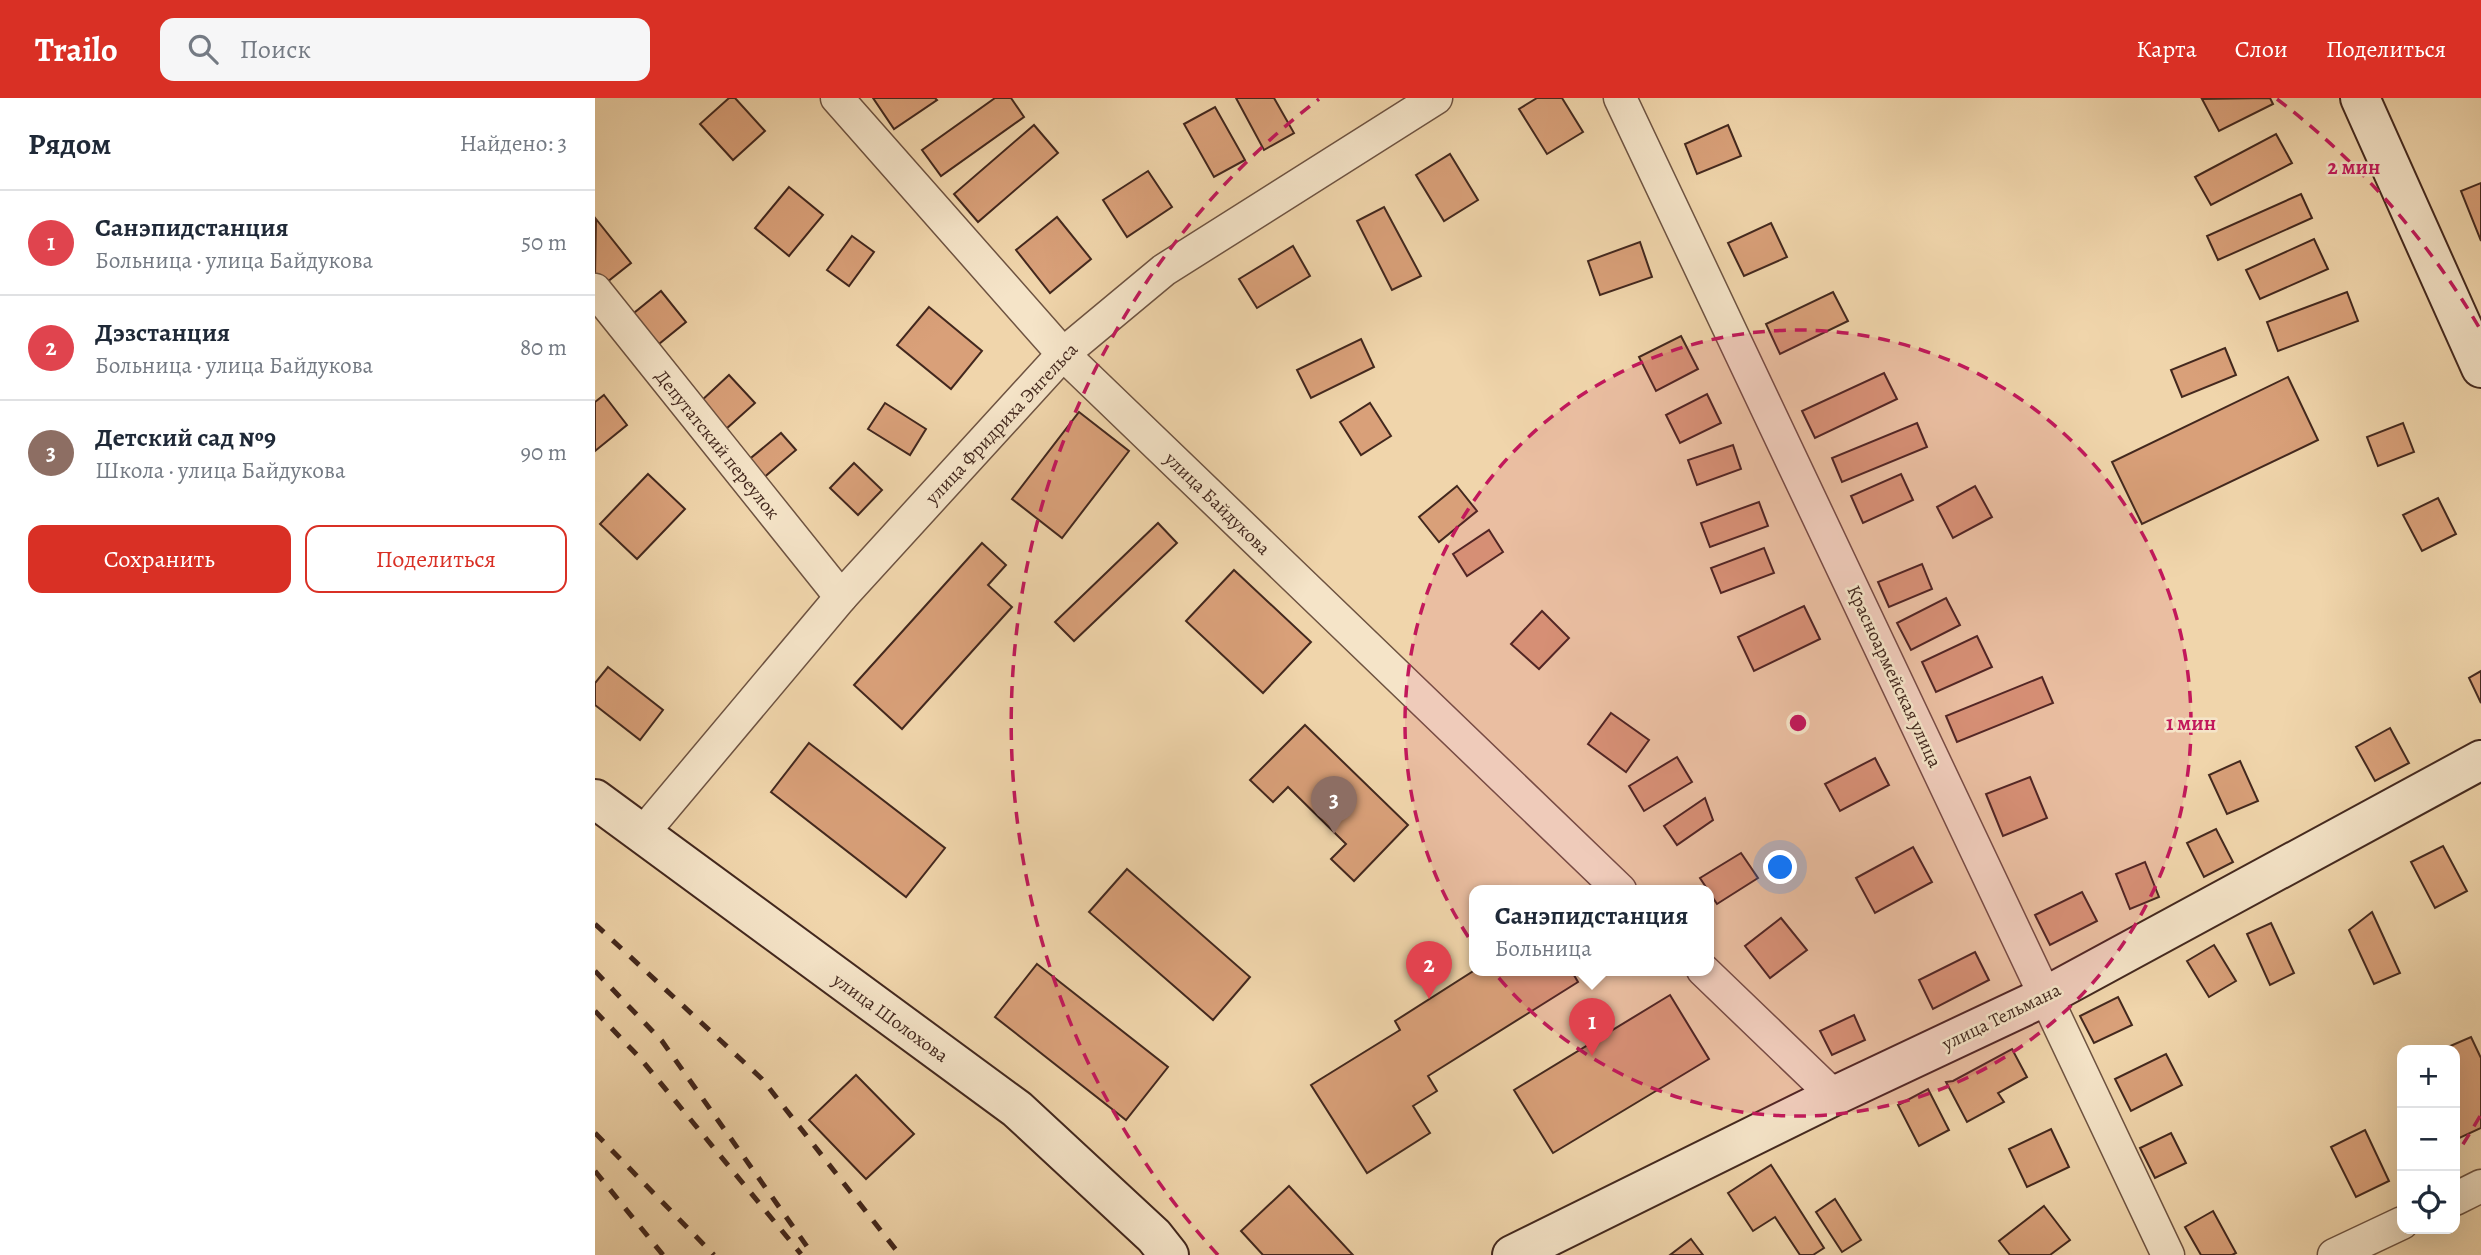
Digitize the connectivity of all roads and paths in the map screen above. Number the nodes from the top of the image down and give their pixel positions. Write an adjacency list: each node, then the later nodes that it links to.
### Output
1 (837, 98): 6 (street, улица Байдукова)
2 (1436, 98): 6 (street, улица Фридриха Энгельса)
3 (1620, 98): 14 (street, Красноармейская улица)
4 (2360, 98): 7 (street)
5 (595, 290): 8 (street, Депутатский переулок)
6 (1063, 354): 8 (street, улица Фридриха Энгельса); 12 (street, улица Байдукова)
7 (2481, 368)
8 (841, 597): 11 (street, улица Фридриха Энгельса)
9 (2481, 760): 14 (street, улица Тельмана)
10 (595, 799): 11 (street, улица Шолохова)
11 (642, 834): 19 (street, улица Шолохова)
12 (1615, 885)
13 (1709, 976): 15 (street)
14 (2046, 996): 15 (street, улица Тельмана); 21 (street, Красноармейская улица)
15 (1834, 1096): 20 (street, улица Тельмана)
16 (2481, 1186): 17 (street)
17 (2460, 1196)
18 (2397, 1225): 22 (street)
19 (1169, 1255)
20 (1512, 1255)
21 (2168, 1255)
22 (2334, 1255)

